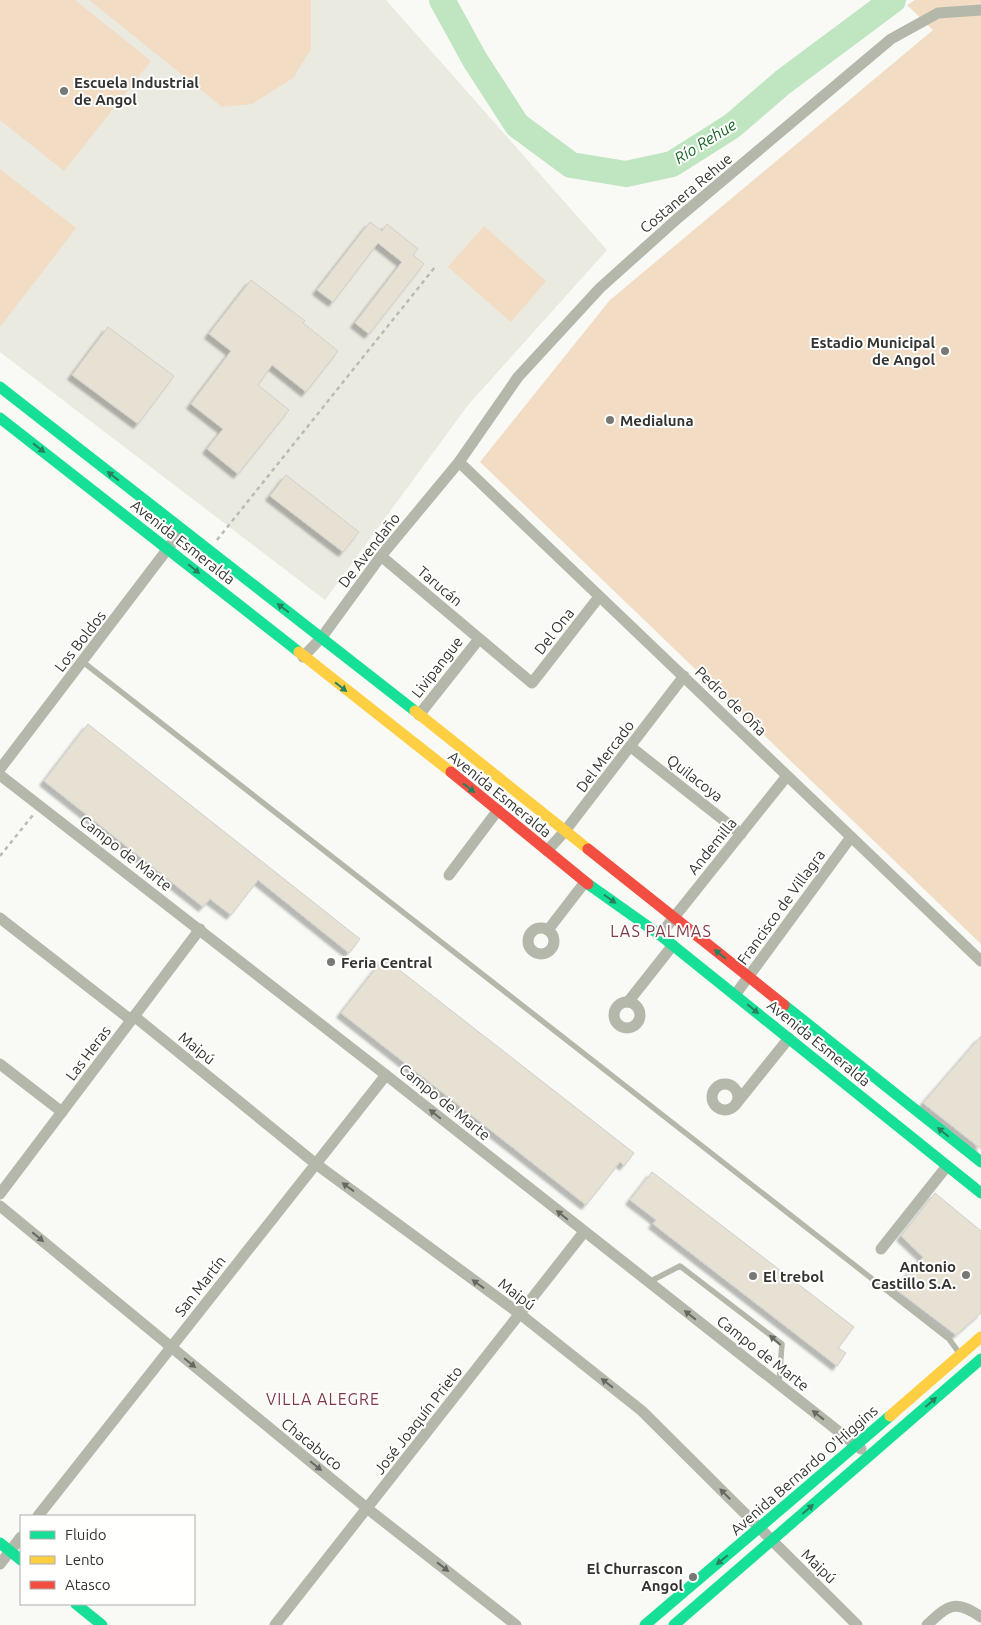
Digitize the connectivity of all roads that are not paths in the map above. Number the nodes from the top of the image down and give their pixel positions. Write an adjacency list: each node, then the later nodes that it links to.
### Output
1 (981, 10): 4 (street, Costanera Rehue)
2 (0, 387): 5 (street, Avenida Esmeralda, one-way to 2)
3 (0, 418): 6 (street, Avenida Esmeralda, one-way to 6)
4 (459, 462): 7 (street, De Avendaño); 8 (street, Pedro de Oña)
5 (182, 530): 6 (street, Los Boldos); 9 (street, Avenida Esmeralda, one-way to 5)
6 (169, 549): 11 (street, Avenida Esmeralda, one-way to 11); 12 (street, Los Boldos)
7 (381, 556): 9 (street, De Avendaño); 10 (street, Tarucán)
8 (599, 596): 13 (street, Pedro de Oña); 14 (street, Del Ona)
9 (322, 637): 11 (street, De Avendaño); 15 (street, Avenida Esmeralda)
10 (479, 639): 14 (street, Tarucán); 16 (street, Livipangue)
11 (303, 657): 15 (street, Avenida Esmeralda, one-way to 15)
12 (82, 662): 19 (street, Los Boldos); 57 (lane)
13 (684, 676): 18 (street, Del Mercado); 21 (street, Pedro de Oña)
14 (532, 683)
15 (398, 714): 16 (street, Avenida Esmeralda); 17 (street, Avenida Esmeralda)
16 (419, 715): 17 (street, Avenida Esmeralda)
17 (427, 738): 22 (street, Avenida Esmeralda, one-way to 22); 23 (street, Avenida Esmeralda)
18 (631, 747): 23 (street, Del Mercado); 24 (street, Quilacoya)
19 (0, 769)
20 (0, 775): 31 (street, Campo de Marte)
21 (787, 776): 24 (street, Andemilla); 25 (street, Pedro de Oña)
22 (498, 810): 26 (street, Avenida Esmeralda); 27 (street)
23 (566, 831): 26 (street, Del Mercado); 30 (street, Avenida Esmeralda)
24 (741, 834): 30 (street, Andemilla)
25 (851, 837): 35 (street, Pedro de Oña); 36 (street, Francisco de Villagra)
26 (547, 851): 28 (street, Avenida Esmeralda)
27 (449, 875)
28 (585, 882): 32 (street); 33 (street, Avenida Esmeralda, one-way to 33)
29 (0, 918): 39 (street, Maipú)
30 (674, 918): 33 (street, Andemilla); 36 (street, Avenida Esmeralda, one-way to 30)
31 (200, 929): 39 (street, Las Heras); 42 (street, Campo de Marte)
32 (548, 930)
33 (660, 935): 34 (street, Avenida Esmeralda)
34 (673, 945): 37 (street, Avenida Esmeralda); 38 (street)
35 (981, 961)
36 (748, 977): 37 (street, Francisco de Villagra); 45 (street, Avenida Esmeralda, one-way to 36)
37 (735, 995): 40 (street, Avenida Esmeralda, one-way to 40)
38 (628, 1002)
39 (133, 1018): 44 (street, Las Heras); 46 (street, Maipú)
40 (789, 1038): 43 (street); 47 (street, Avenida Esmeralda)
41 (0, 1064): 44 (street)
42 (386, 1075): 46 (street, San Martín); 51 (street, Campo de Marte, one-way to 42)
43 (736, 1104)
44 (62, 1112): 49 (street, Las Heras)
45 (981, 1162)
46 (316, 1164): 54 (street, Maipú, one-way to 46); 56 (street, San Martín)
47 (947, 1166): 48 (street, Avenida Esmeralda); 52 (street)
48 (981, 1193)
49 (0, 1194)
50 (0, 1206): 56 (street, Chacabuco, one-way to 56)
51 (584, 1232): 53 (street, Campo de Marte); 54 (street, José Joaquín Prieto)
52 (881, 1249)
53 (648, 1282): 59 (street, Campo de Marte, one-way to 53); 59 (lane, one-way to 53)
54 (520, 1314): 62 (street, José Joaquín Prieto); 64 (street, Maipú, one-way to 54)
55 (981, 1337): 57 (street, Avenida Bernardo O'Higgins)
56 (171, 1348): 62 (street, Chacabuco, one-way to 62); 63 (street, San Martín)
57 (960, 1355): 58 (street); 60 (street, Avenida Bernardo O'Higgins)
58 (978, 1366): 61 (street, one-way to 58)
59 (779, 1385): 60 (street, Campo de Marte, one-way to 59)
60 (856, 1446): 61 (street, Campo de Marte); 64 (street, Avenida Bernardo O'Higgins)
61 (869, 1456): 66 (street, one-way to 61)
62 (368, 1509): 74 (street, José Joaquín Prieto); 75 (street, Chacabuco, one-way to 75)
63 (39, 1515)
64 (759, 1529): 66 (street, Maipú); 76 (street, Avenida Bernardo O'Higgins, one-way to 76)
65 (20, 1538): 68 (street)
66 (772, 1541): 77 (street); 78 (street, Maipú)
67 (0, 1543): 68 (street)
68 (10, 1551): 69 (street); 70 (street)
69 (20, 1559)
70 (0, 1564)
71 (77, 1605): 73 (street)
72 (981, 1617): 79 (street)
73 (102, 1625)
74 (275, 1625)
75 (516, 1625)
76 (645, 1625)
77 (674, 1625)
78 (858, 1625)
79 (928, 1625)

